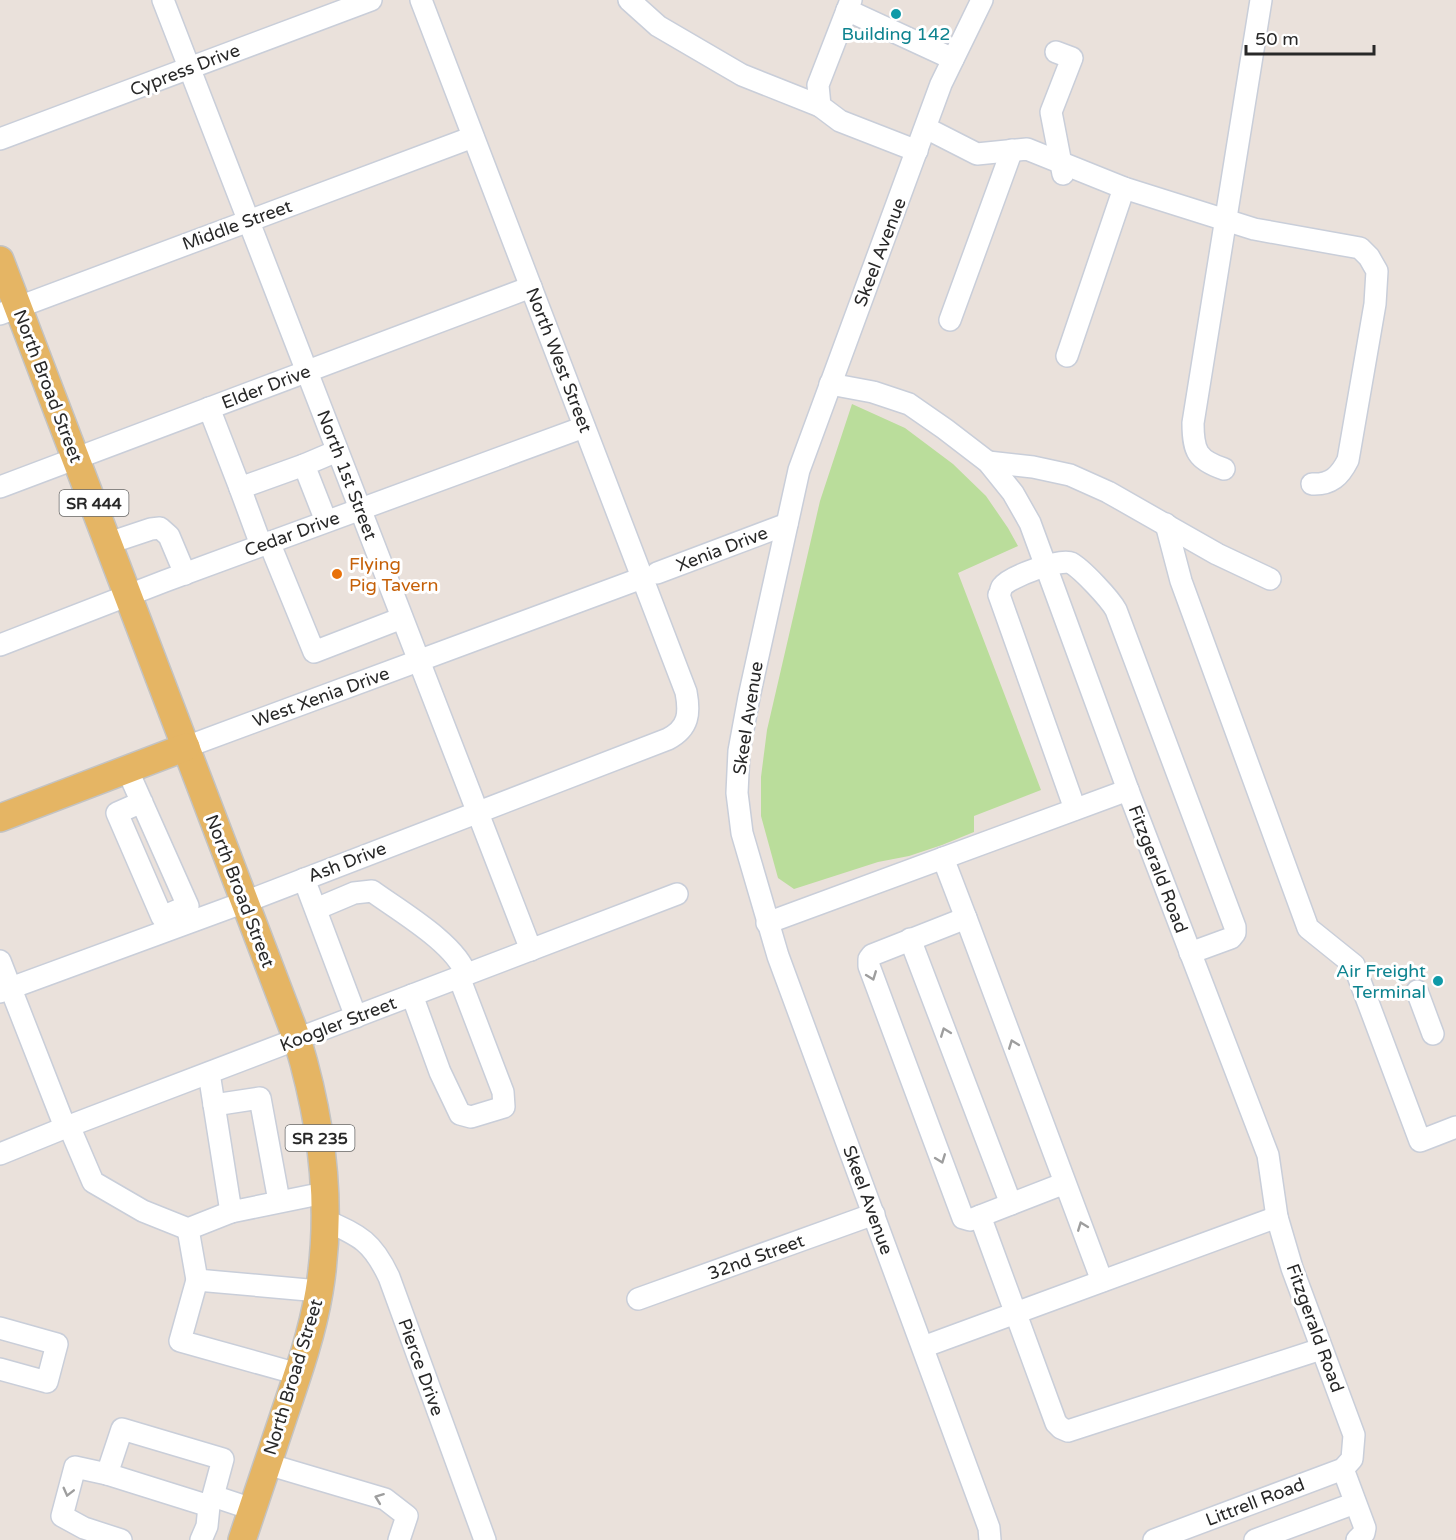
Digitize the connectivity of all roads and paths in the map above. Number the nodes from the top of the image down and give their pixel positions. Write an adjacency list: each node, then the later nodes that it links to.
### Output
1 (163, 0): 10 (street, North 1st Street)
2 (371, 0): 10 (street, Cypress Drive)
3 (421, 0): 13 (street, North West Street)
4 (628, 0): 11 (street)
5 (982, 0): 9 (street, Skeel Avenue)
6 (1261, 0): 19 (street)
7 (849, 5): 9 (street); 11 (street)
8 (1056, 52): 17 (street)
9 (953, 59): 12 (street, Skeel Avenue)
10 (189, 68): 14 (street, Cypress Drive); 20 (street, North 1st Street)
11 (820, 106): 16 (street)
12 (926, 128): 15 (street); 16 (street, Skeel Avenue)
13 (474, 137): 20 (street, Middle Street); 22 (street, North West Street)
14 (0, 139)
15 (1012, 150): 17 (street); 24 (street)
16 (917, 151): 27 (street, Skeel Avenue)
17 (1062, 170): 18 (street)
18 (1124, 188): 19 (street); 25 (street)
19 (1226, 220): 34 (street); 35 (street)
20 (248, 221): 23 (street, Middle Street); 26 (street, North 1st Street)
21 (0, 260): 23 (main road, North Broad Street / SR 444)
22 (531, 287): 26 (street, Elder Drive); 29 (street, North West Street)
23 (9, 310): 31 (main road, North Broad Street / SR 444)
24 (950, 320)
25 (1067, 356)
26 (307, 372): 28 (street, Elder Drive); 30 (street, North 1st Street)
27 (830, 384): 32 (street, Fitzgerald Road); 40 (street, Skeel Avenue)
28 (209, 408): 31 (street, Elder Drive); 37 (street)
29 (584, 427): 38 (street, Cedar Drive); 46 (street, North West Street)
30 (338, 451): 33 (street); 38 (street, North 1st Street)
31 (75, 459): 36 (street, Elder Drive); 42 (main road, North Broad Street / SR 444)
32 (988, 462): 41 (street); 44 (street, Fitzgerald Road)
33 (304, 465): 37 (street); 39 (street)
34 (1224, 469)
35 (1312, 484)
36 (0, 487)
37 (240, 488): 43 (street)
38 (360, 509): 39 (street, Cedar Drive); 49 (street, North 1st Street)
39 (327, 521): 43 (street, Cedar Drive)
40 (787, 524): 46 (street, Xenia Drive); 67 (street, Skeel Avenue)
41 (1166, 524): 47 (street); 82 (street)
42 (109, 543): 45 (street); 48 (main road, North Broad Street / SR 444)
43 (265, 544): 45 (street, Cedar Drive); 49 (street)
44 (1046, 566): 55 (street, Fitzgerald Road); 57 (street); 70 (street)
45 (185, 573): 48 (street, Cedar Drive)
46 (650, 575): 51 (street, West Xenia Drive); 52 (street, North West Street)
47 (1270, 579)
48 (128, 595): 50 (street, Cedar Drive); 53 (main road, North Broad Street / SR 444)
49 (402, 618): 51 (street, North 1st Street)
50 (0, 645)
51 (419, 662): 53 (street, West Xenia Drive); 58 (street, North 1st Street)
52 (686, 722): 58 (street, Ash Drive)
53 (186, 747): 54 (main road, West Xenia Drive); 63 (main road, North Broad Street / SR 235)
54 (127, 769): 56 (street); 59 (main road, West Xenia Drive)
55 (1128, 790): 57 (street); 70 (street, Fitzgerald Road)
56 (142, 802): 65 (street); 65 (street)
57 (1075, 809): 60 (street)
58 (477, 812): 61 (street, Ash Drive); 69 (street, North 1st Street)
59 (0, 818)
60 (943, 858): 66 (street); 67 (street)
61 (304, 879): 63 (street, Ash Drive); 64 (street)
62 (677, 894): 69 (street, Koogler Street)
63 (245, 902): 65 (street, Ash Drive); 78 (main road, North Broad Street / SR 235)
64 (316, 909): 72 (street); 76 (street)
65 (191, 913): 73 (street, Ash Drive)
66 (966, 918): 68 (street); 84 (street, one-way to 66)
67 (767, 923): 89 (street, Skeel Avenue)
68 (910, 939): 87 (street, one-way to 68); 90 (street, one-way to 90)
69 (531, 950): 72 (street, Koogler Street)
70 (1190, 953): 91 (street, Fitzgerald Road)
71 (0, 961): 73 (street)
72 (463, 976): 75 (street, Koogler Street); 75 (street)
73 (5, 990): 81 (street)
74 (1417, 991): 77 (street)
75 (412, 995): 76 (street, Koogler Street)
76 (356, 1017): 78 (street, Koogler Street)
77 (1433, 1034)
78 (297, 1040): 79 (street, Koogler Street); 85 (main road, North Broad Street / SR 235)
79 (209, 1073): 80 (street); 81 (street, Koogler Street)
80 (214, 1106): 86 (street); 88 (street)
81 (67, 1126): 83 (street, Koogler Street); 93 (street)
82 (1456, 1127)
83 (0, 1154)
84 (1065, 1184): 87 (street); 95 (street, one-way to 84)
85 (324, 1193): 86 (street); 92 (main road, North Broad Street / SR 235)
86 (279, 1201): 88 (street)
87 (1011, 1204): 90 (street)
88 (231, 1212): 93 (street)
89 (874, 1214): 97 (street, 32nd Street); 100 (street, Skeel Avenue)
90 (980, 1216): 98 (street)
91 (1277, 1217): 95 (street); 101 (street, Fitzgerald Road)
92 (325, 1220): 96 (main road, North Broad Street / SR 235); 114 (street, Pierce Drive)
93 (188, 1229): 94 (street)
94 (197, 1280): 96 (street); 103 (street)
95 (1102, 1281): 98 (street)
96 (319, 1291): 103 (main road, North Broad Street / SR 235)
97 (638, 1299)
98 (1016, 1313): 100 (street); 101 (street)
99 (0, 1328): 102 (street)
100 (923, 1347): 115 (street, Skeel Avenue)
101 (1321, 1349): 105 (street, Fitzgerald Road)
102 (0, 1369)
103 (298, 1374): 104 (main road, North Broad Street / SR 235)
104 (267, 1464): 109 (main road, North Broad Street / SR 235); 113 (street, one-way to 104)
105 (1347, 1464): 108 (street); 116 (street, Littrell Road)
106 (107, 1474): 107 (street); 107 (street); 111 (street, one-way to 111)
107 (211, 1501): 109 (street); 112 (street)
108 (1356, 1503): 117 (street); 118 (street)
109 (252, 1509): 110 (main road, North Broad Street / SR 235)
110 (247, 1539)
111 (121, 1540)
112 (201, 1540)
113 (399, 1540)
114 (485, 1540)
115 (990, 1540)
116 (1154, 1540)
117 (1256, 1540)
118 (1357, 1540)

